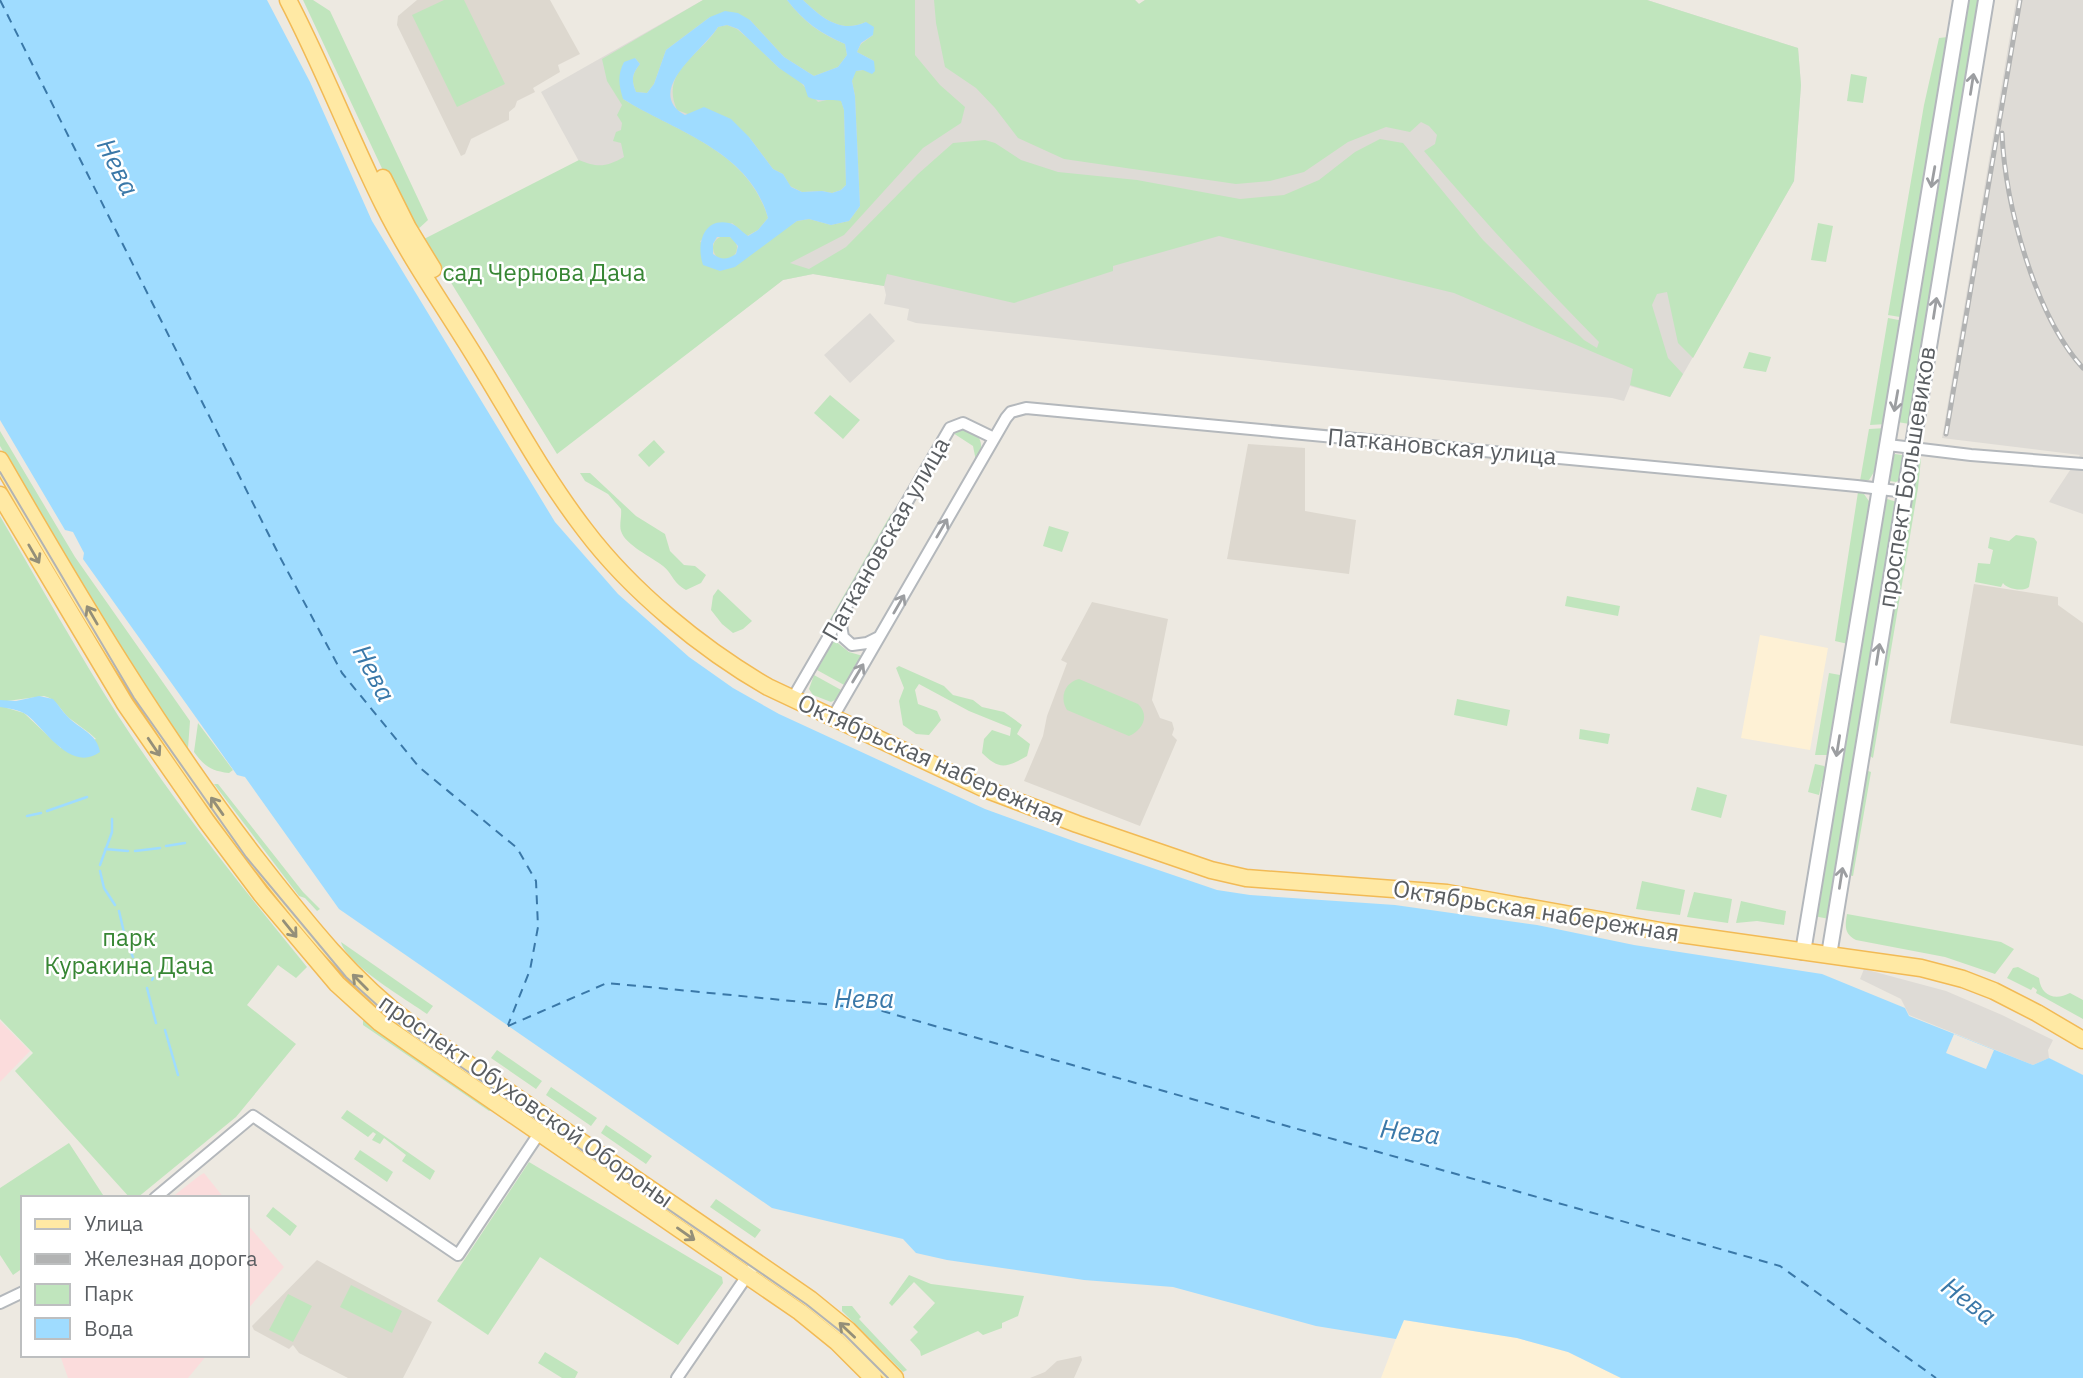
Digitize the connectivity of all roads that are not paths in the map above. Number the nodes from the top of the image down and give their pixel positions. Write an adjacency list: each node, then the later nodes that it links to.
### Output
1 (288, 0): 16 (main road, Октябрьская набережная)
2 (299, 0): 15 (main road, Октябрьская набережная)
3 (1961, 0): 6 (main road, проспект Большевиков, one-way to 6)
4 (1986, 0): 7 (main road, проспект Большевиков, one-way to 4)
5 (994, 438): 10 (street, Паткановская улица); 13 (street, Паткановская улица); 14 (street, Паткановская улица, one-way to 5)
6 (1888, 445): 7 (street); 10 (main road, проспект Большевиков)
7 (1912, 448): 9 (street); 11 (main road, проспект Большевиков)
8 (0, 460): 21 (main road, проспект Обуховской Обороны, one-way to 8)
9 (2083, 464)
10 (1881, 489): 11 (street, Паткановская улица); 17 (main road, проспект Большевиков, one-way to 17)
11 (1905, 492): 18 (main road, проспект Большевиков, one-way to 11)
12 (0, 495): 22 (main road, проспект Обуховской Обороны, one-way to 22)
13 (840, 619): 14 (street); 15 (street, Паткановская улица)
14 (879, 637): 16 (street, Паткановская улица, one-way to 14)
15 (797, 691): 16 (main road, Октябрьская набережная)
16 (835, 713): 17 (main road, Октябрьская набережная)
17 (1804, 947): 18 (main road, Октябрьская набережная)
18 (1830, 950): 19 (main road, Октябрьская набережная); 20 (main road, Октябрьская набережная)
19 (2083, 1029)
20 (2083, 1040)
21 (549, 1119): 22 (street); 24 (main road, проспект Обуховской Обороны)
22 (539, 1133): 23 (street); 25 (main road, проспект Обуховской Обороны, one-way to 25)
23 (157, 1196)
24 (756, 1262): 25 (street); 30 (main road, проспект Обуховской Обороны, one-way to 24)
25 (747, 1276): 28 (street); 29 (main road, проспект Обуховской Обороны)
26 (21, 1293): 27 (street)
27 (0, 1303)
28 (677, 1378)
29 (873, 1378)
30 (895, 1378)

